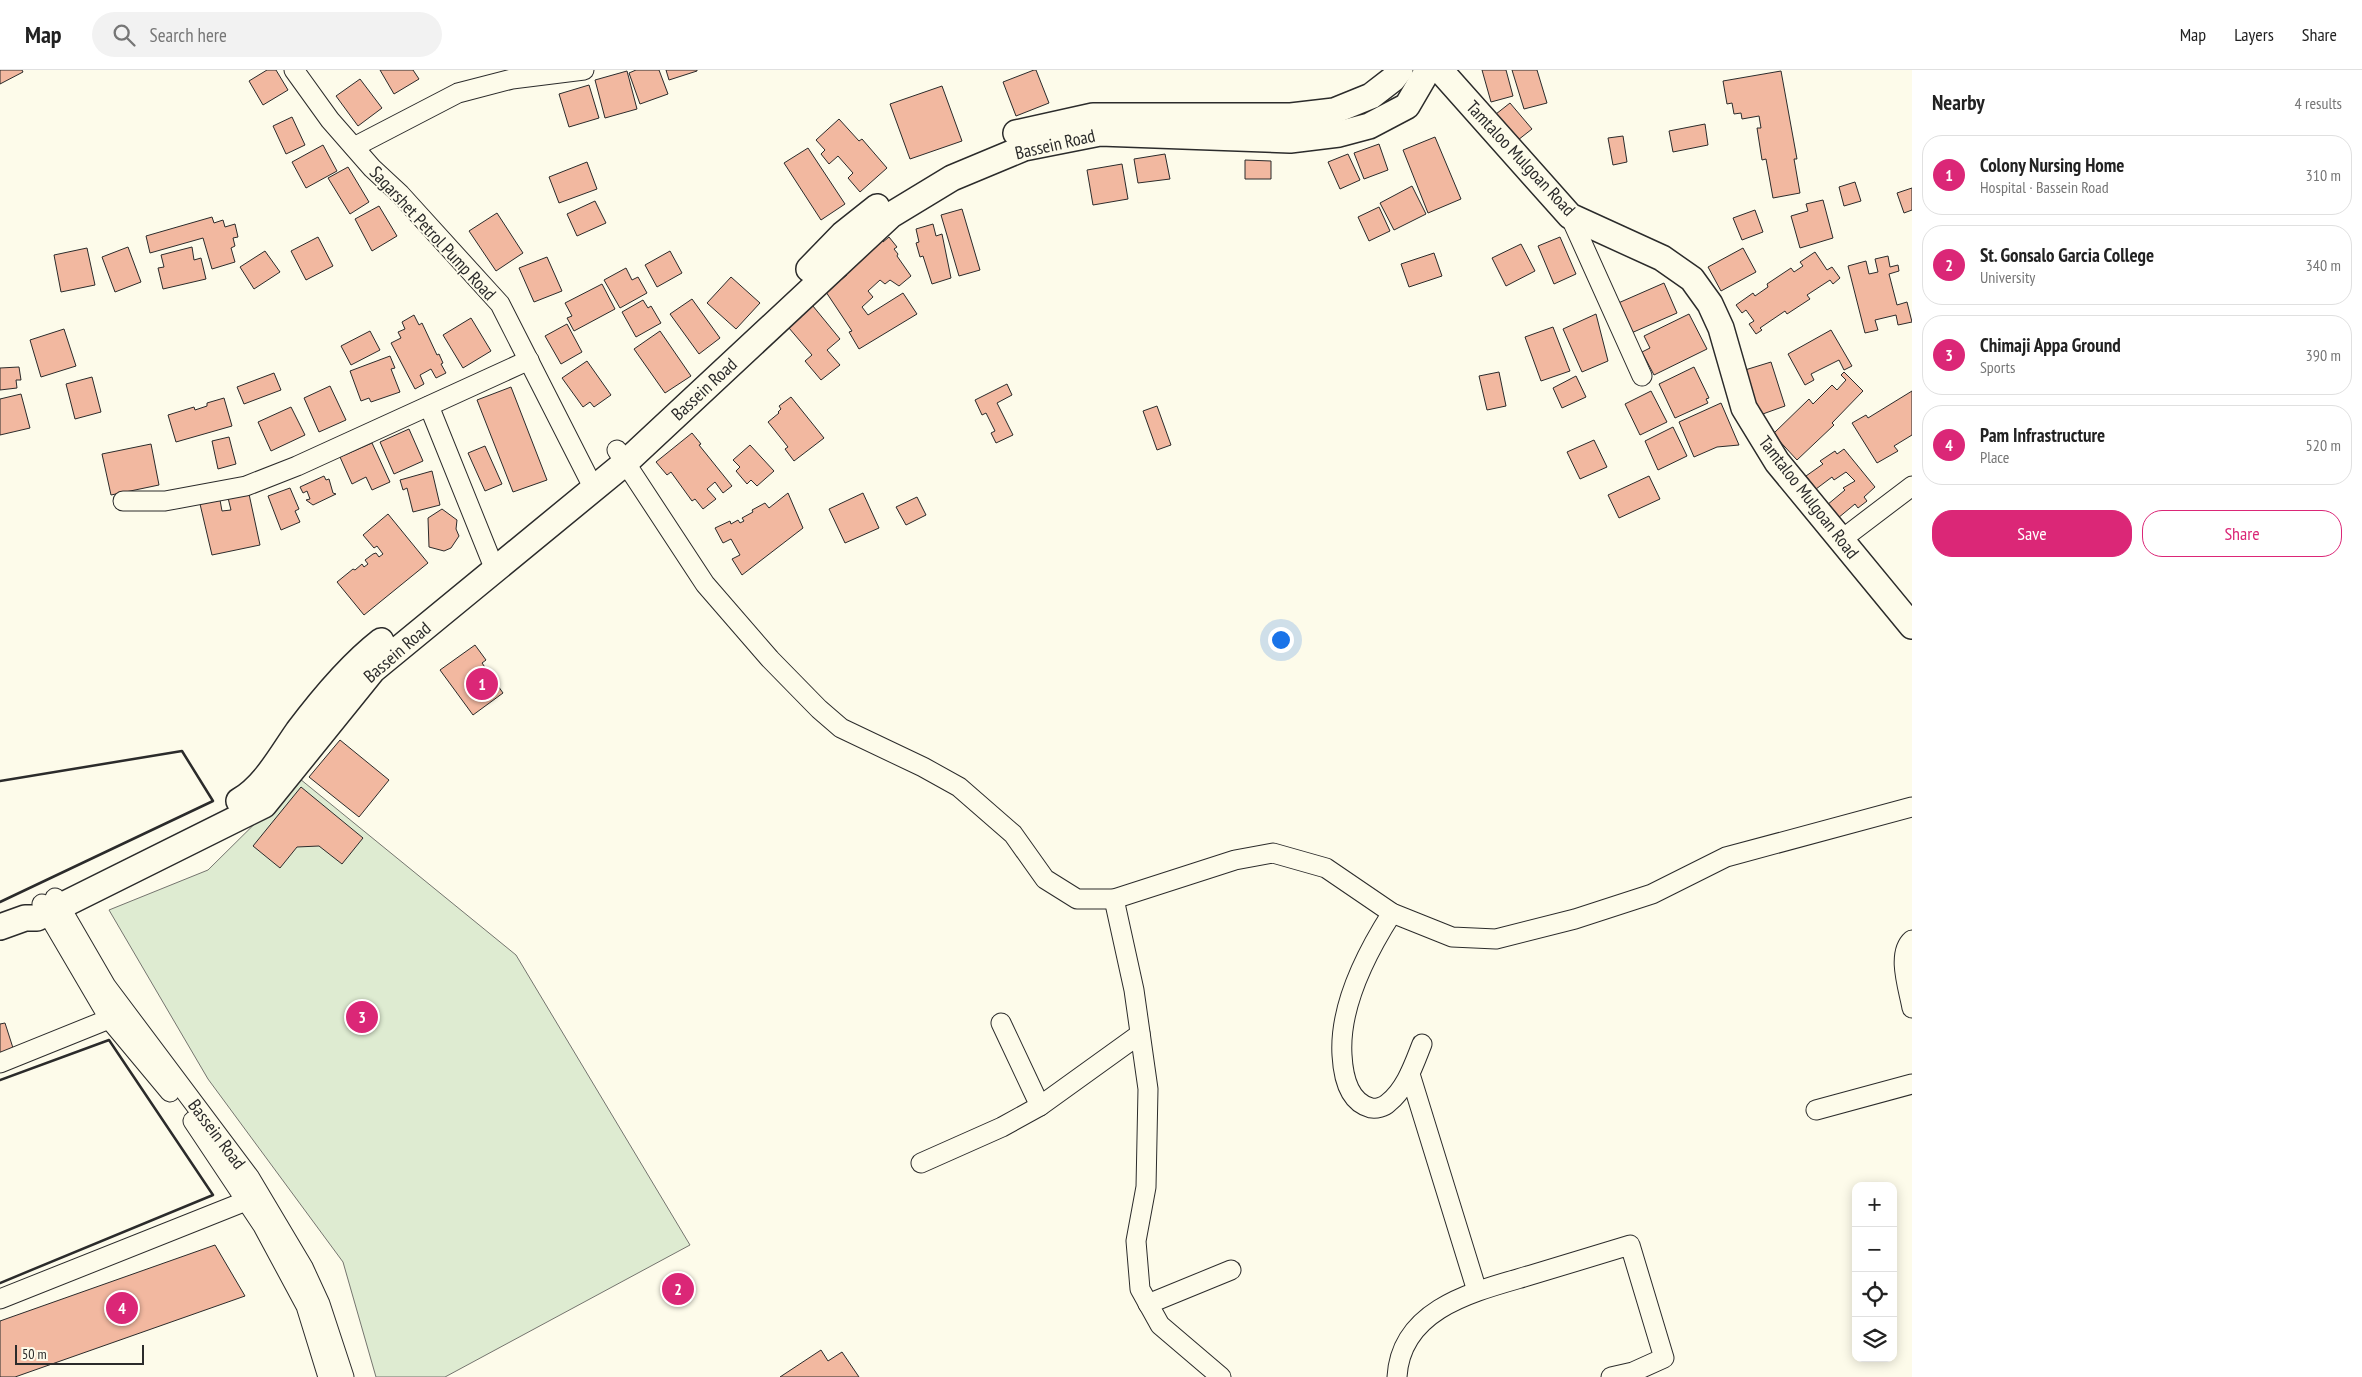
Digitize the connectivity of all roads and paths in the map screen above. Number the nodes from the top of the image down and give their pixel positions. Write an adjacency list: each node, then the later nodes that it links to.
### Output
1 (294, 70): 6 (street, Sagarshet Petrol Pump Road)
2 (584, 70): 6 (street)
3 (1400, 70): 11 (main road, Bassein Road)
4 (1428, 70): 11 (main road, Bassein Road)
5 (1440, 70): 7 (main road, Tamtaloo Mulgoan Road)
6 (354, 147): 8 (street, Sagarshet Petrol Pump Road)
7 (1570, 216): 9 (street); 15 (main road, Tamtaloo Mulgoan Road)
8 (529, 360): 10 (street); 12 (street, Sagarshet Petrol Pump Road)
9 (1642, 376)
10 (429, 406): 14 (street); 16 (street)
11 (621, 457): 12 (main road, Bassein Road); 19 (street)
12 (590, 482): 16 (main road, Bassein Road)
13 (1912, 486): 15 (street)
14 (123, 501)
15 (1841, 540): 17 (main road, Tamtaloo Mulgoan Road)
16 (492, 563): 20 (main road, Bassein Road)
17 (1912, 626)
18 (1912, 806): 21 (street)
19 (1114, 898): 21 (street); 27 (street)
20 (46, 908): 22 (main road); 25 (street, Bassein Road)
21 (1392, 912): 30 (street)
22 (0, 927)
23 (1912, 940): 24 (street)
24 (1912, 1008)
25 (117, 1016): 29 (street); 35 (street, Bassein Road); 41 (street, Bassein Road)
26 (1000, 1023): 32 (street)
27 (1140, 1034): 32 (street); 39 (street)
28 (1422, 1044): 30 (street)
29 (0, 1063)
30 (1410, 1074): 37 (street)
31 (1912, 1084): 33 (street)
32 (1040, 1106): 34 (street)
33 (1816, 1110)
34 (921, 1163)
35 (246, 1200): 38 (street); 40 (street, Bassein Road)
36 (1231, 1270): 39 (street)
37 (1477, 1291): 43 (street); 44 (street)
38 (0, 1300)
39 (1148, 1304): 42 (street)
40 (328, 1377)
41 (344, 1377)
42 (1221, 1377)
43 (1397, 1377)
44 (1611, 1377)

